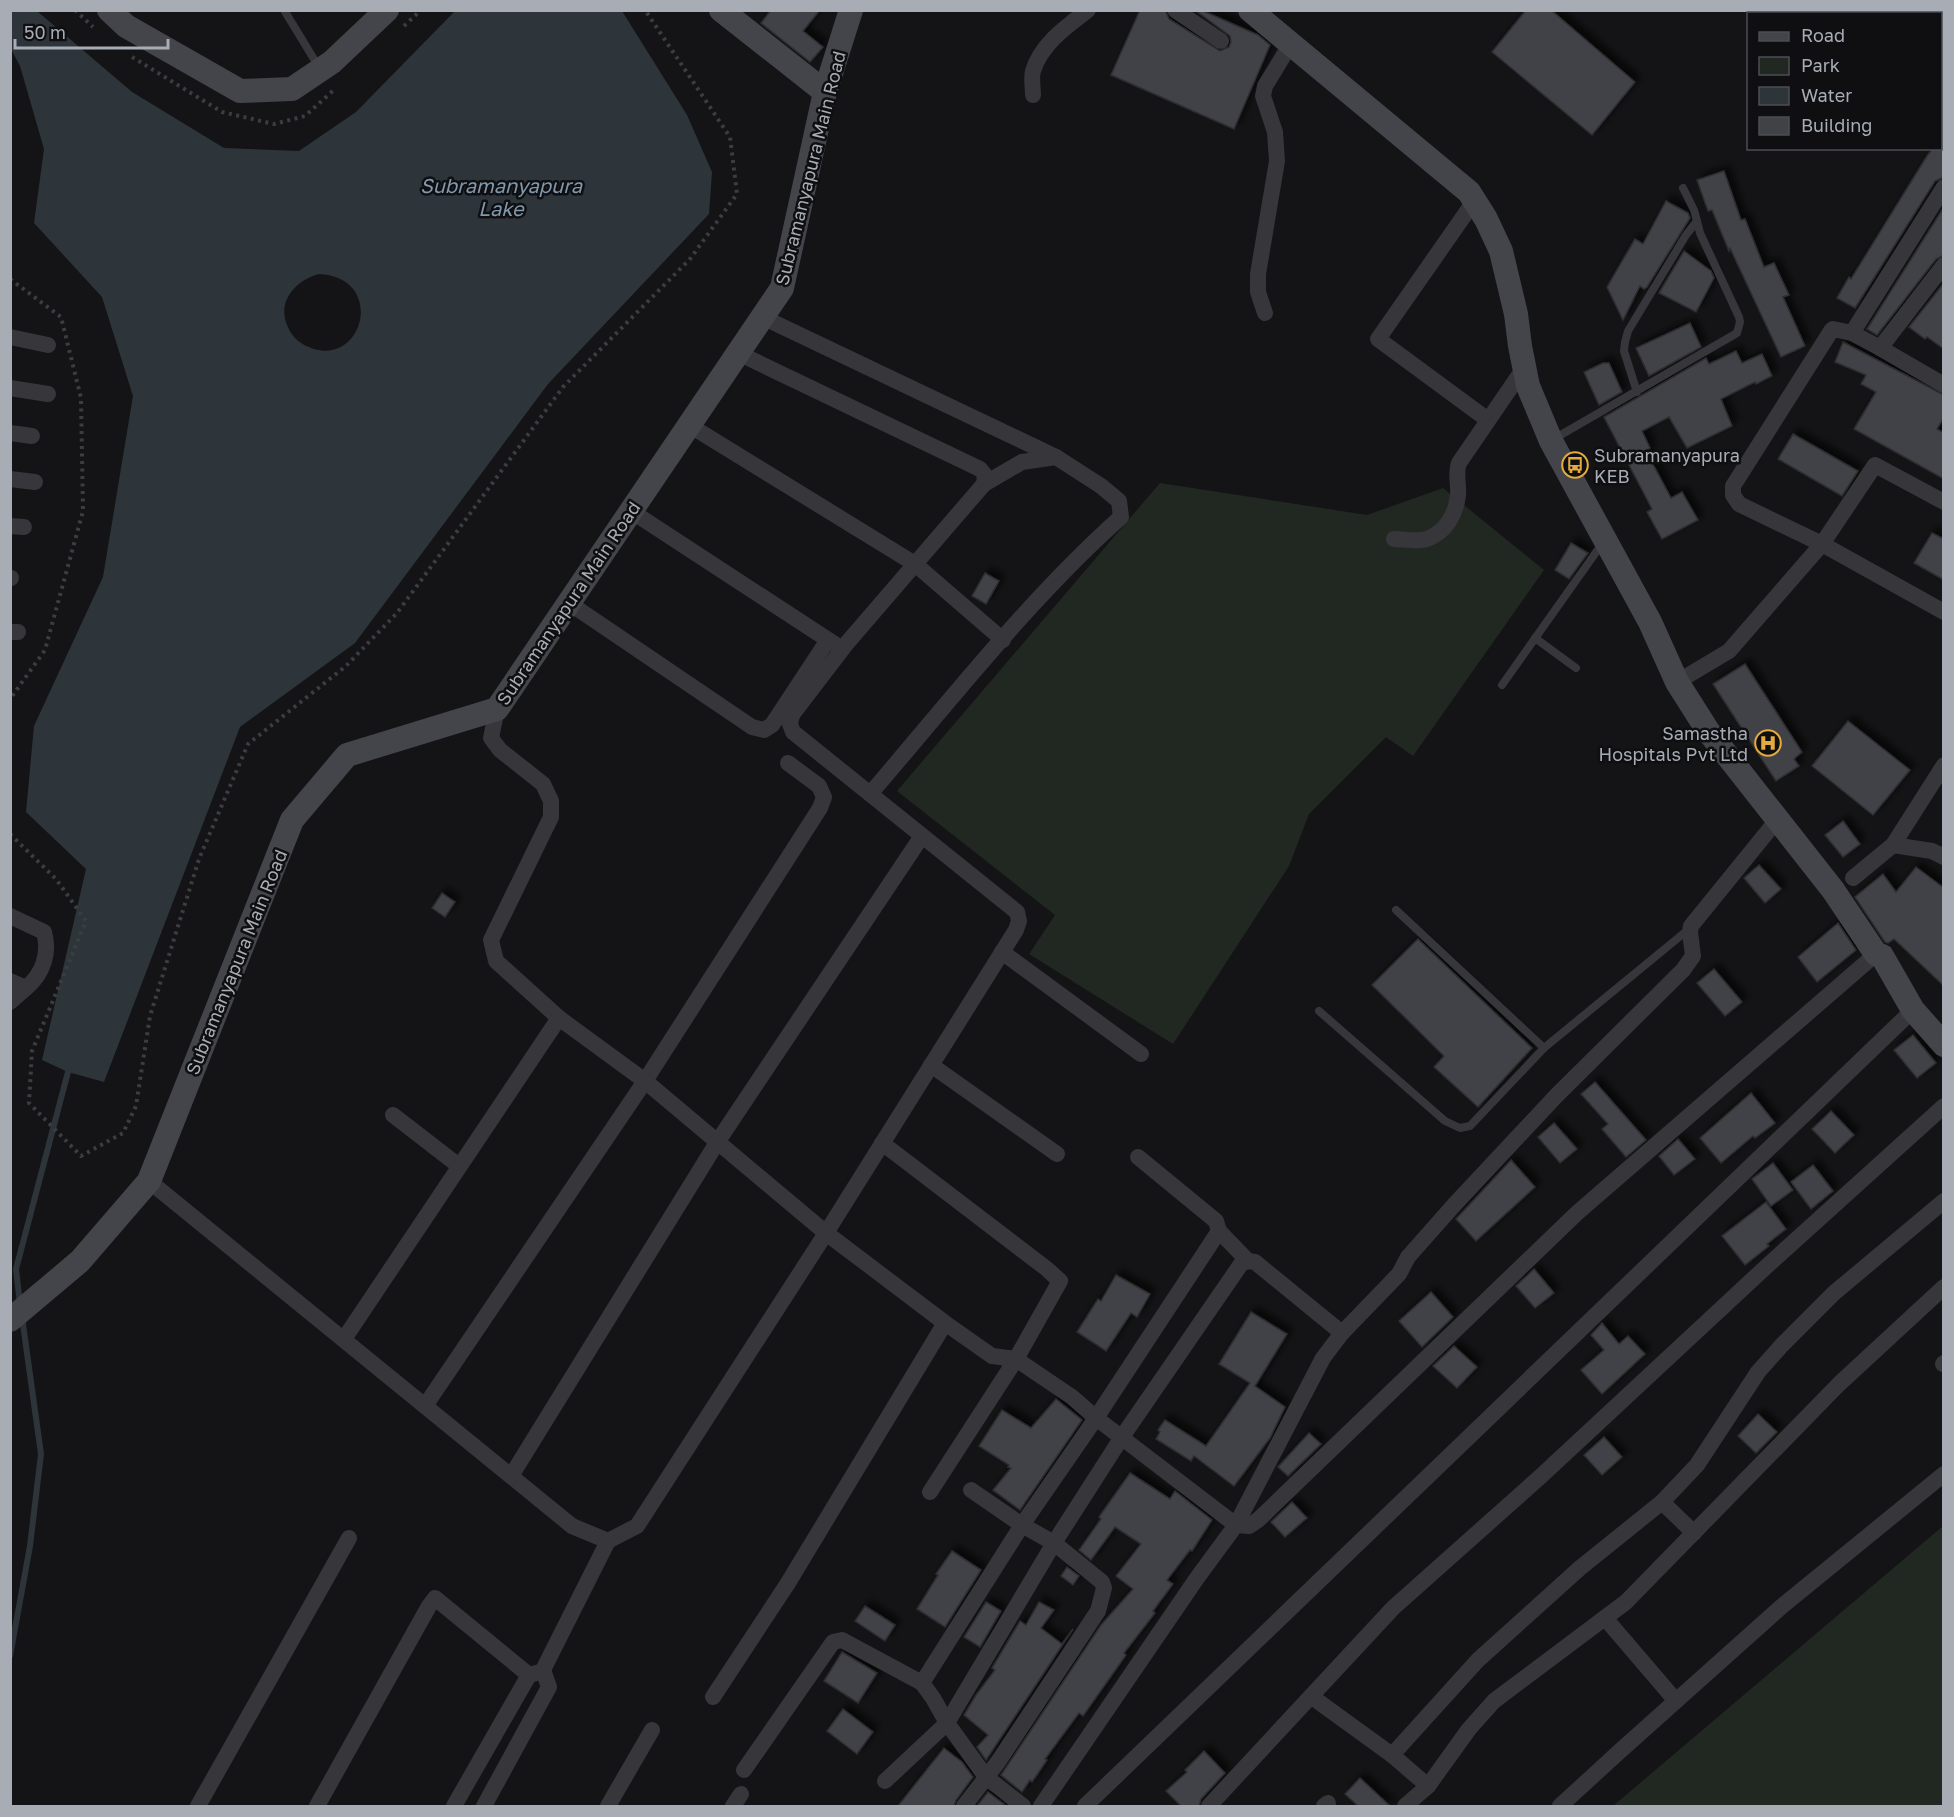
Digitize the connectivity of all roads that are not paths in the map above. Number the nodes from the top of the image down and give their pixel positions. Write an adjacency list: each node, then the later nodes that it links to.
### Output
1 (109, 10): 11 (street)
2 (284, 10): 11 (lane)
3 (387, 10): 11 (street)
4 (721, 10): 12 (street)
5 (851, 10): 12 (street, Subramanyapura Main Road)
6 (1088, 10): 13 (street)
7 (1175, 10): 9 (street)
8 (1250, 10): 10 (street)
9 (1221, 41)
10 (1290, 45): 16 (street); 19 (street)
11 (320, 70)
12 (825, 92): 20 (street, Subramanyapura Main Road)
13 (1033, 95)
14 (1683, 188): 17 (lane)
15 (1944, 188): 21 (street)
16 (1475, 200): 26 (street); 31 (street)
17 (1697, 221): 29 (lane); 29 (lane)
18 (1944, 265): 24 (street)
19 (1265, 313)
20 (762, 317): 25 (street, Subramanyapura Main Road); 36 (street)
21 (1852, 333): 24 (street); 44 (street)
22 (10, 337): 23 (street)
23 (48, 345)
24 (1880, 348): 27 (street)
25 (738, 353): 32 (street, Subramanyapura Main Road); 39 (street)
26 (1524, 368): 31 (street); 35 (street)
27 (1942, 382)
28 (10, 388): 30 (street)
29 (1637, 392): 35 (lane)
30 (48, 394)
31 (1488, 420): 43 (street)
32 (689, 425): 41 (street, Subramanyapura Main Road); 45 (street)
33 (10, 433): 34 (street)
34 (32, 436)
35 (1551, 441): 42 (street)
36 (1056, 457): 39 (street); 49 (street)
37 (10, 479): 38 (street)
38 (35, 482)
39 (984, 484): 45 (street)
40 (1944, 502): 44 (street)
41 (631, 512): 46 (street, Subramanyapura Main Road); 50 (street)
42 (1606, 538): 48 (lane); 52 (street)
43 (1394, 539)
44 (1822, 544): 47 (street); 52 (street)
45 (915, 564): 49 (street); 50 (street)
46 (568, 603): 50 (street); 54 (street, Subramanyapura Main Road)
47 (1944, 612)
48 (1535, 638): 51 (lane); 53 (lane)
49 (1003, 640): 57 (street)
50 (835, 645): 57 (street)
51 (1576, 668)
52 (1677, 682): 58 (street)
53 (1502, 685)
54 (497, 709): 72 (street); 85 (street, Subramanyapura Main Road)
55 (788, 763): 77 (street)
56 (1944, 765): 60 (street)
57 (870, 794): 59 (street)
58 (1777, 820): 65 (street); 67 (street)
59 (922, 836): 66 (street); 80 (street)
60 (1893, 845): 61 (street); 62 (street)
61 (1944, 857)
62 (1853, 878)
63 (1396, 909): 74 (lane)
64 (10, 915): 68 (street)
65 (1689, 929): 74 (lane); 93 (street)
66 (1002, 952): 75 (street); 76 (street)
67 (1876, 954): 70 (street); 105 (street)
68 (18, 984): 69 (street)
69 (10, 1002)
70 (1913, 1010): 73 (street); 131 (street)
71 (1319, 1011): 74 (lane)
72 (558, 1018): 77 (street); 84 (street)
73 (1944, 1045)
74 (1544, 1048)
75 (1142, 1054)
76 (931, 1065): 81 (street); 82 (street)
77 (645, 1081): 80 (street); 96 (street)
78 (1944, 1106): 114 (street)
79 (393, 1115): 84 (street)
80 (718, 1141): 88 (street); 100 (street)
81 (882, 1143): 88 (street); 95 (street)
82 (1057, 1154)
83 (1138, 1157): 87 (street)
84 (459, 1166): 94 (street)
85 (149, 1181): 91 (street, Subramanyapura Main Road); 94 (street)
86 (1944, 1201): 103 (street)
87 (1219, 1231): 89 (street); 97 (street)
88 (826, 1233): 92 (street); 108 (street)
89 (1248, 1262): 93 (street); 98 (street)
90 (1944, 1287): 106 (street)
91 (10, 1320)
92 (945, 1323): 95 (street); 113 (street)
93 (1342, 1333): 105 (street)
94 (344, 1340): 96 (street)
95 (1016, 1359): 97 (street); 102 (street)
96 (425, 1406): 100 (street)
97 (1096, 1418): 98 (street); 104 (street)
98 (1122, 1437): 105 (street); 109 (street)
99 (1944, 1474): 115 (street)
100 (511, 1476): 108 (street)
101 (971, 1490): 104 (street)
102 (930, 1492)
103 (1662, 1502): 106 (street); 118 (street)
104 (1022, 1524): 109 (street); 112 (street)
105 (1236, 1526): 130 (street)
106 (1694, 1533): 110 (street)
107 (349, 1538): 123 (street)
108 (608, 1541): 111 (street)
109 (1054, 1543): 116 (street); 120 (street)
110 (1605, 1618): 115 (street); 122 (street)
111 (536, 1673): 124 (street); 125 (street); 126 (street)
112 (922, 1683): 116 (street); 119 (street)
113 (713, 1697)
114 (1312, 1697): 118 (street); 132 (street)
115 (1676, 1701): 134 (street)
116 (947, 1724): 120 (street); 121 (street)
117 (652, 1730): 127 (street)
118 (1392, 1755): 122 (street)
119 (744, 1770)
120 (986, 1777): 128 (street); 129 (street)
121 (885, 1781)
122 (1428, 1786): 133 (street)
123 (198, 1806)
124 (317, 1806)
125 (454, 1806)
126 (484, 1806)
127 (608, 1806)
128 (964, 1806)
129 (1023, 1806)
130 (1041, 1806)
131 (1085, 1806)
132 (1209, 1806)
133 (1406, 1806)
134 (1560, 1806)

